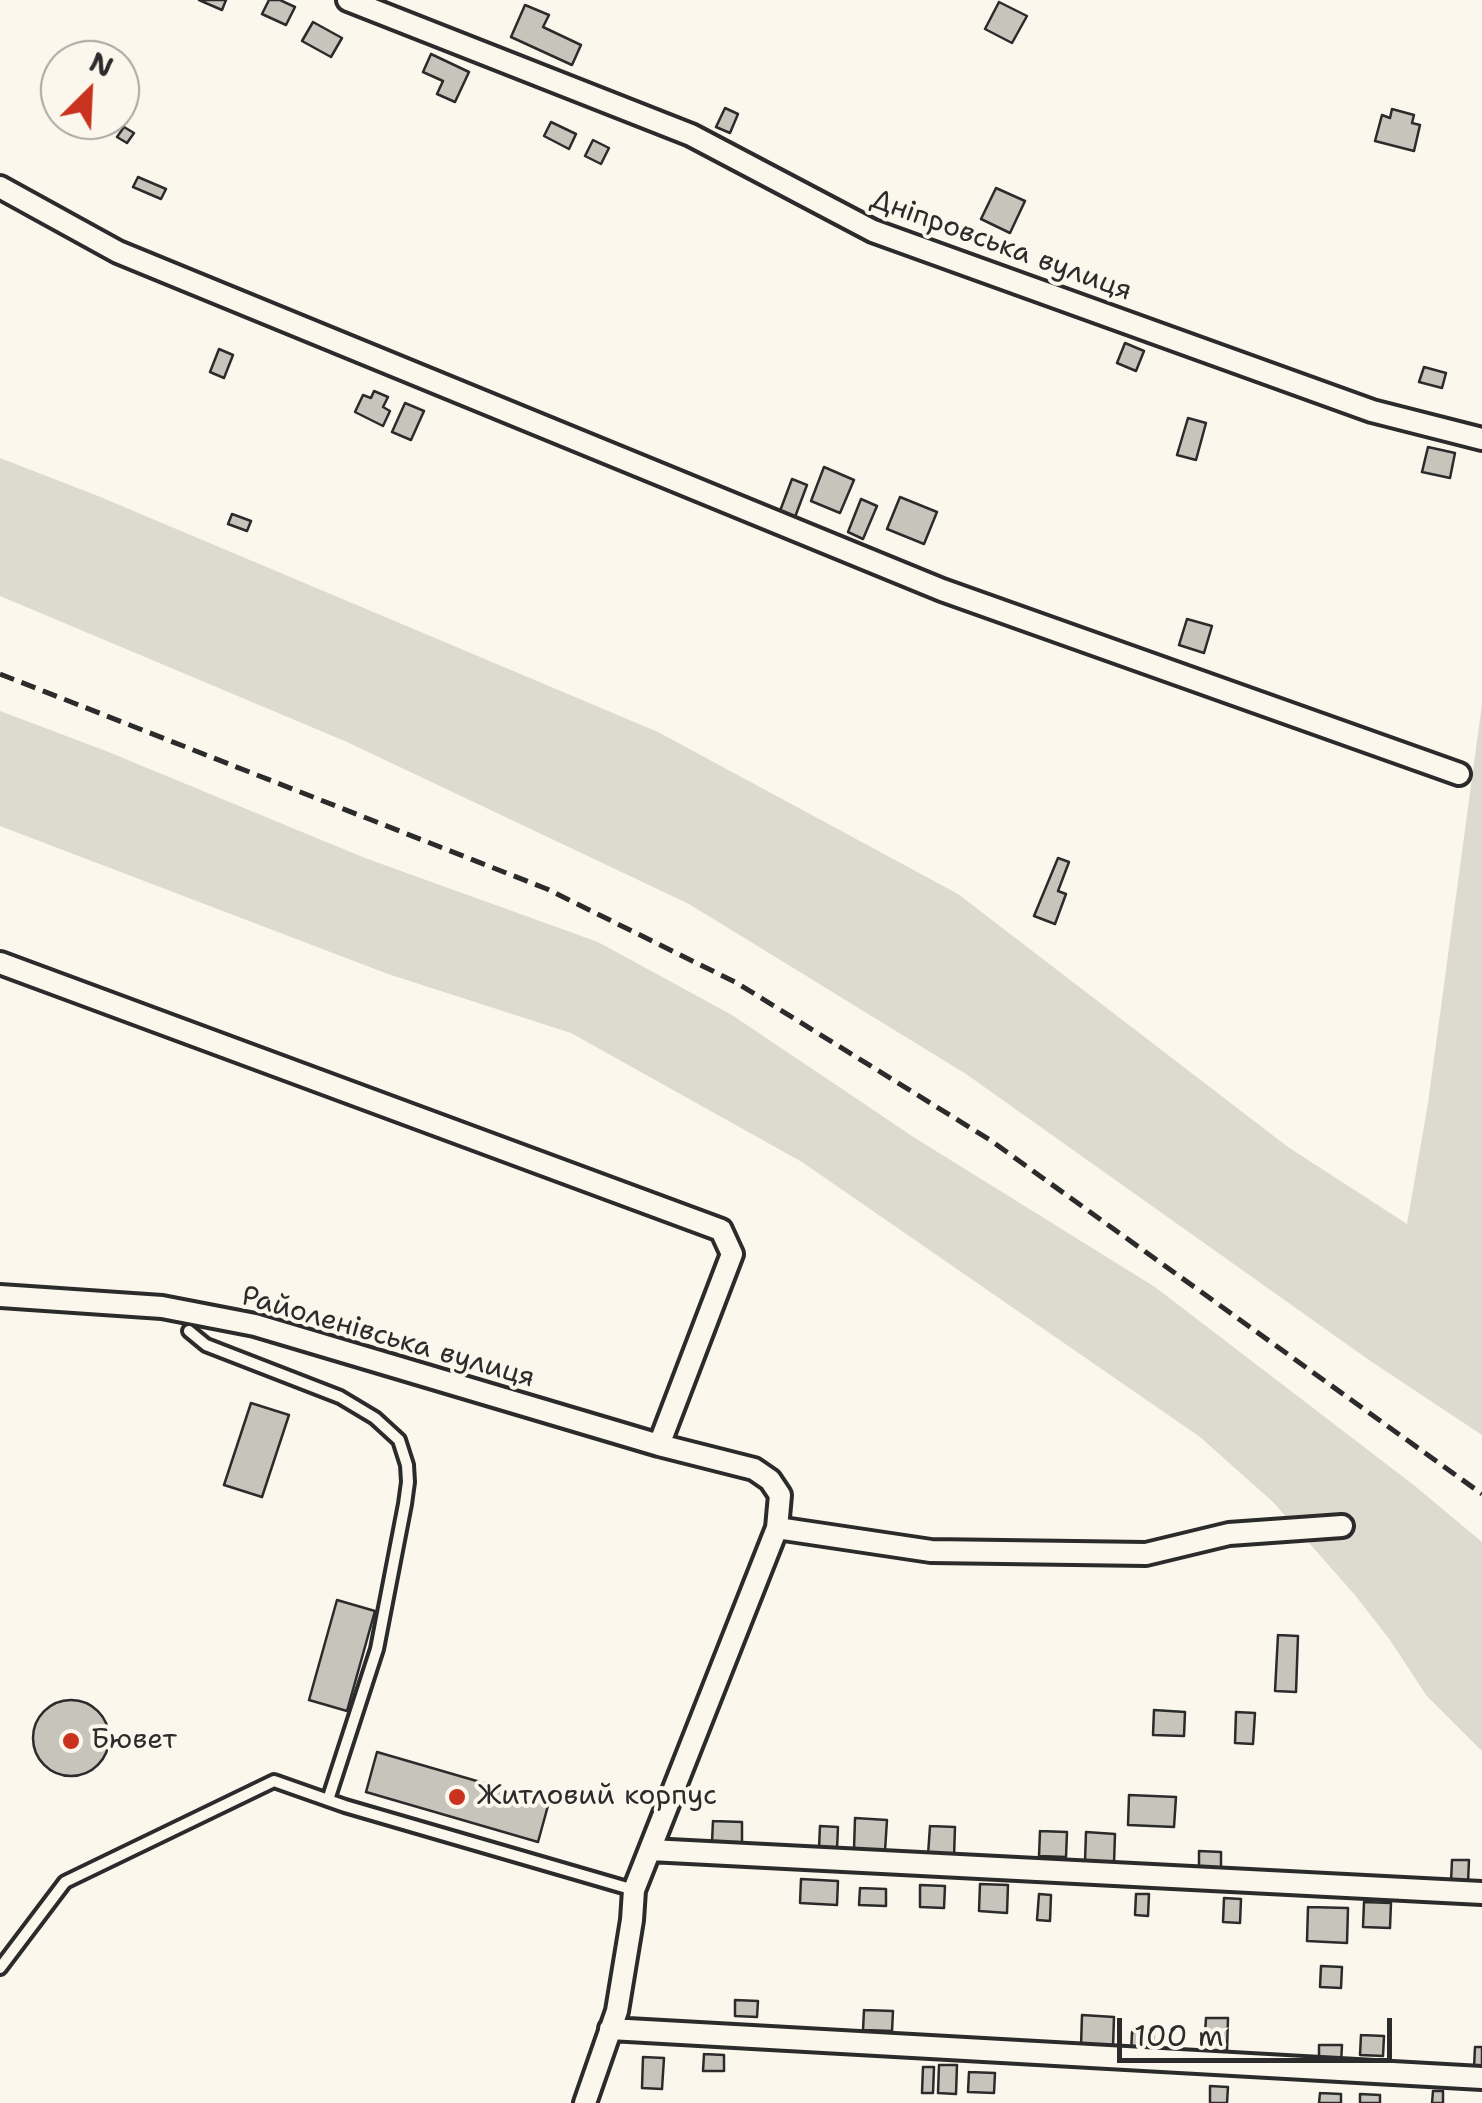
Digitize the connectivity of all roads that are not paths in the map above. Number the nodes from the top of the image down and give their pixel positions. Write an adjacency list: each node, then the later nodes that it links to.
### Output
1 (348, 0): 3 (street, Дніпровська вулиця)
2 (0, 186): 4 (street)
3 (1482, 439)
4 (1459, 774)
5 (0, 962): 8 (street)
6 (0, 1296): 7 (street, Райоленівська вулиця)
7 (192, 1322): 8 (street, Райоленівська вулиця); 11 (lane)
8 (658, 1445): 10 (street, Райоленівська вулиця)
9 (1342, 1526): 10 (street)
10 (778, 1528): 12 (street)
11 (328, 1800): 13 (lane); 15 (lane)
12 (650, 1850): 13 (street); 14 (street)
13 (634, 1890): 16 (street)
14 (1482, 1894)
15 (0, 1968)
16 (610, 2029): 17 (street); 18 (street)
17 (1482, 2078)
18 (585, 2103)

